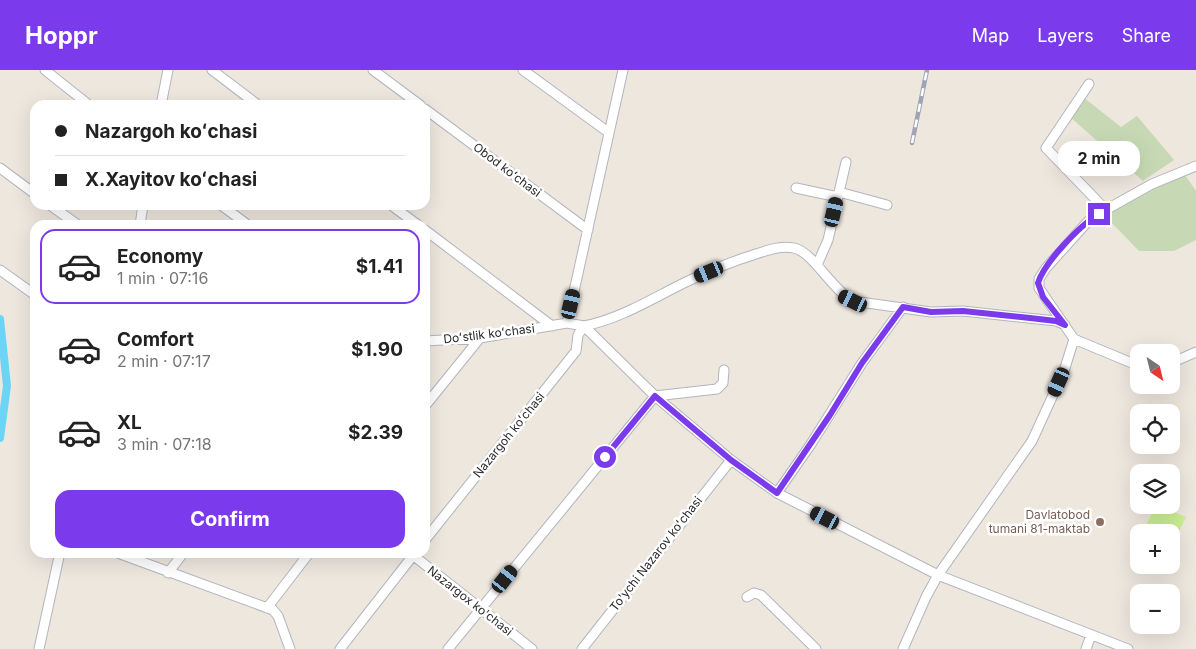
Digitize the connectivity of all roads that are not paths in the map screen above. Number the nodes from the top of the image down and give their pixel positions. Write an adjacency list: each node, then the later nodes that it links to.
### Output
1 (45, 70): 8 (street)
2 (168, 70): 9 (street)
3 (212, 70): 10 (street)
4 (373, 70): 11 (street)
5 (523, 70): 13 (street)
6 (623, 70): 13 (street)
7 (1089, 84): 24 (street)
8 (84, 100)
9 (162, 100)
10 (251, 100)
11 (413, 100)
12 (430, 113): 28 (street, Obod koʻchasi)
13 (608, 132): 28 (street)
14 (846, 162): 19 (street)
15 (1196, 166): 24 (street)
16 (0, 168): 18 (street)
17 (796, 188): 19 (street)
18 (30, 190)
19 (838, 195): 20 (street); 30 (street)
20 (887, 205)
21 (57, 210): 25 (street)
22 (228, 210): 26 (street)
23 (398, 210): 27 (street)
24 (1106, 210): 35 (street)
25 (71, 220)
26 (241, 220)
27 (411, 220)
28 (588, 230): 34 (street)
29 (430, 234): 36 (street)
30 (817, 265): 33 (street); 37 (street)
31 (0, 270): 32 (street)
32 (30, 292)
33 (903, 307): 35 (street); 48 (street)
34 (567, 323): 36 (street, Doʻstlik koʻchasi); 37 (street)
35 (1065, 325): 39 (street)
36 (552, 326): 38 (street, Doʻstlik koʻchasi)
37 (584, 326): 45 (street); 49 (street, Nazargoh koʻchasi)
38 (480, 338): 40 (street, Doʻstlik koʻchasi); 46 (street)
39 (1074, 339): 43 (street); 57 (street)
40 (430, 341)
41 (1196, 352): 42 (street)
42 (1180, 359)
43 (1130, 362)
44 (724, 370): 45 (street)
45 (655, 396): 47 (street); 60 (street)
46 (430, 400)
47 (731, 460): 48 (street); 67 (street, To'ychi Nazarov koʻchasi)
48 (777, 493): 57 (street)
49 (430, 534)
50 (59, 558): 62 (street)
51 (130, 558): 56 (street)
52 (179, 558): 56 (street)
53 (305, 558): 59 (street)
54 (409, 558): 64 (street)
55 (417, 558): 60 (street, Nazargox ko'chasi)
56 (168, 573): 59 (street)
57 (938, 575): 61 (street); 69 (street)
58 (747, 597): 68 (street)
59 (267, 608): 63 (street)
60 (480, 609): 65 (street); 66 (street, Nazargox ko'chasi)
61 (1091, 635): 70 (street); 71 (street)
62 (39, 649)
63 (290, 649)
64 (340, 649)
65 (448, 649)
66 (532, 649)
67 (582, 649)
68 (816, 649)
69 (903, 649)
70 (1086, 649)
71 (1128, 649)

